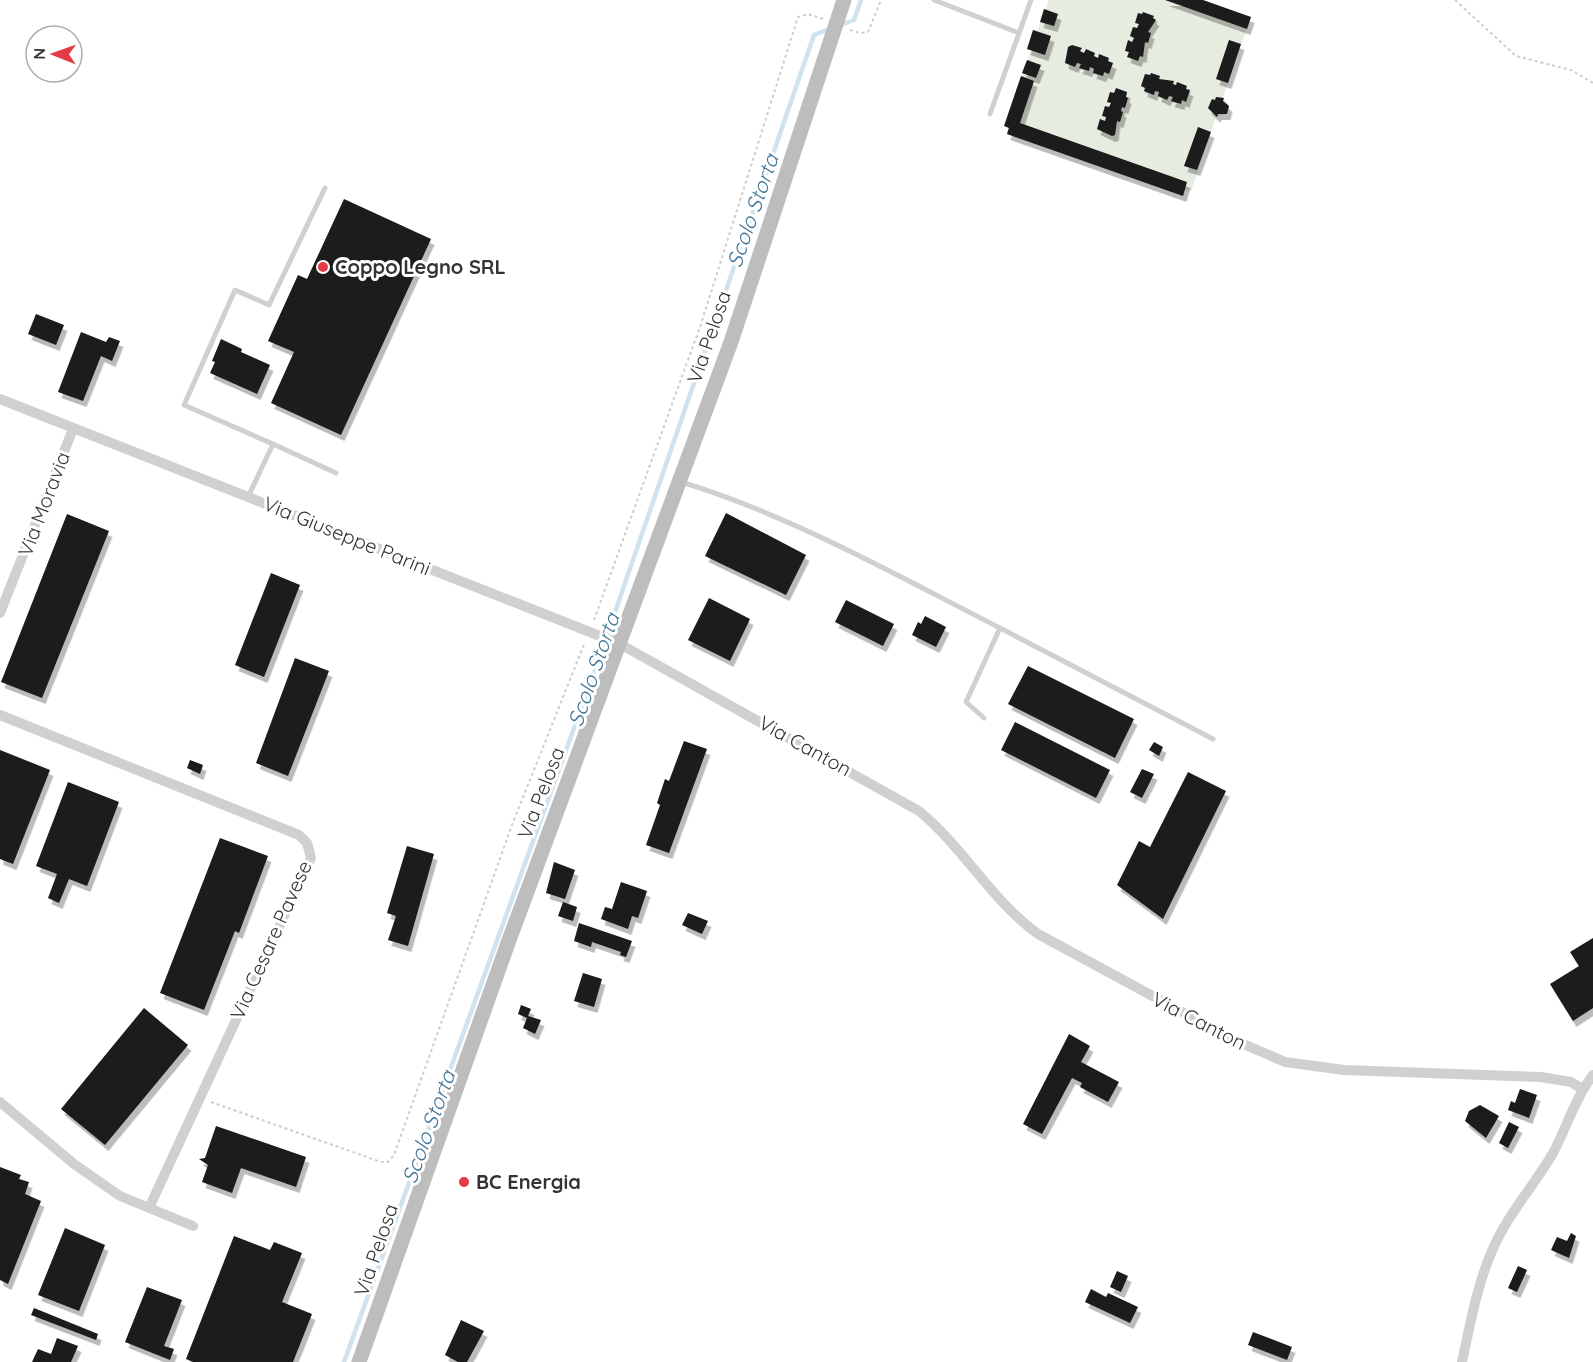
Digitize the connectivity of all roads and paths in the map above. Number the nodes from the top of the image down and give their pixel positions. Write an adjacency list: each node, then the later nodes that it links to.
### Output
1 (881, 0): 7 (path)
2 (934, 0): 8 (lane)
3 (1031, 0): 8 (lane)
4 (1455, 0): 9 (path)
5 (842, 4): 16 (main road, Via Pelosa)
6 (824, 20): 20 (path)
7 (842, 28)
8 (1019, 33): 10 (lane)
9 (1593, 83)
10 (990, 114)
11 (325, 188): 14 (lane)
12 (0, 399): 13 (street, Via Giuseppe Parini)
13 (73, 429): 17 (street, Via Giuseppe Parini); 18 (street, Via Moravia)
14 (273, 444): 15 (lane); 17 (lane)
15 (336, 473)
16 (679, 482): 19 (lane); 21 (main road, Via Pelosa)
17 (248, 497): 20 (street, Via Giuseppe Parini)
18 (0, 613)
19 (1000, 628): 23 (lane); 24 (lane)
20 (593, 633): 21 (street, Via Giuseppe Parini); 27 (path)
21 (617, 643): 26 (street, Via Canton); 31 (main road, Via Pelosa)
22 (0, 715): 27 (street, Via Cesare Pavese)
23 (984, 718)
24 (1213, 739)
25 (1593, 1075): 26 (street)
26 (1582, 1089): 32 (street)
27 (200, 1098): 29 (street, Via Cesare Pavese)
28 (0, 1102): 29 (street)
29 (149, 1208): 30 (street)
30 (193, 1226)
31 (360, 1362)
32 (1462, 1362)

